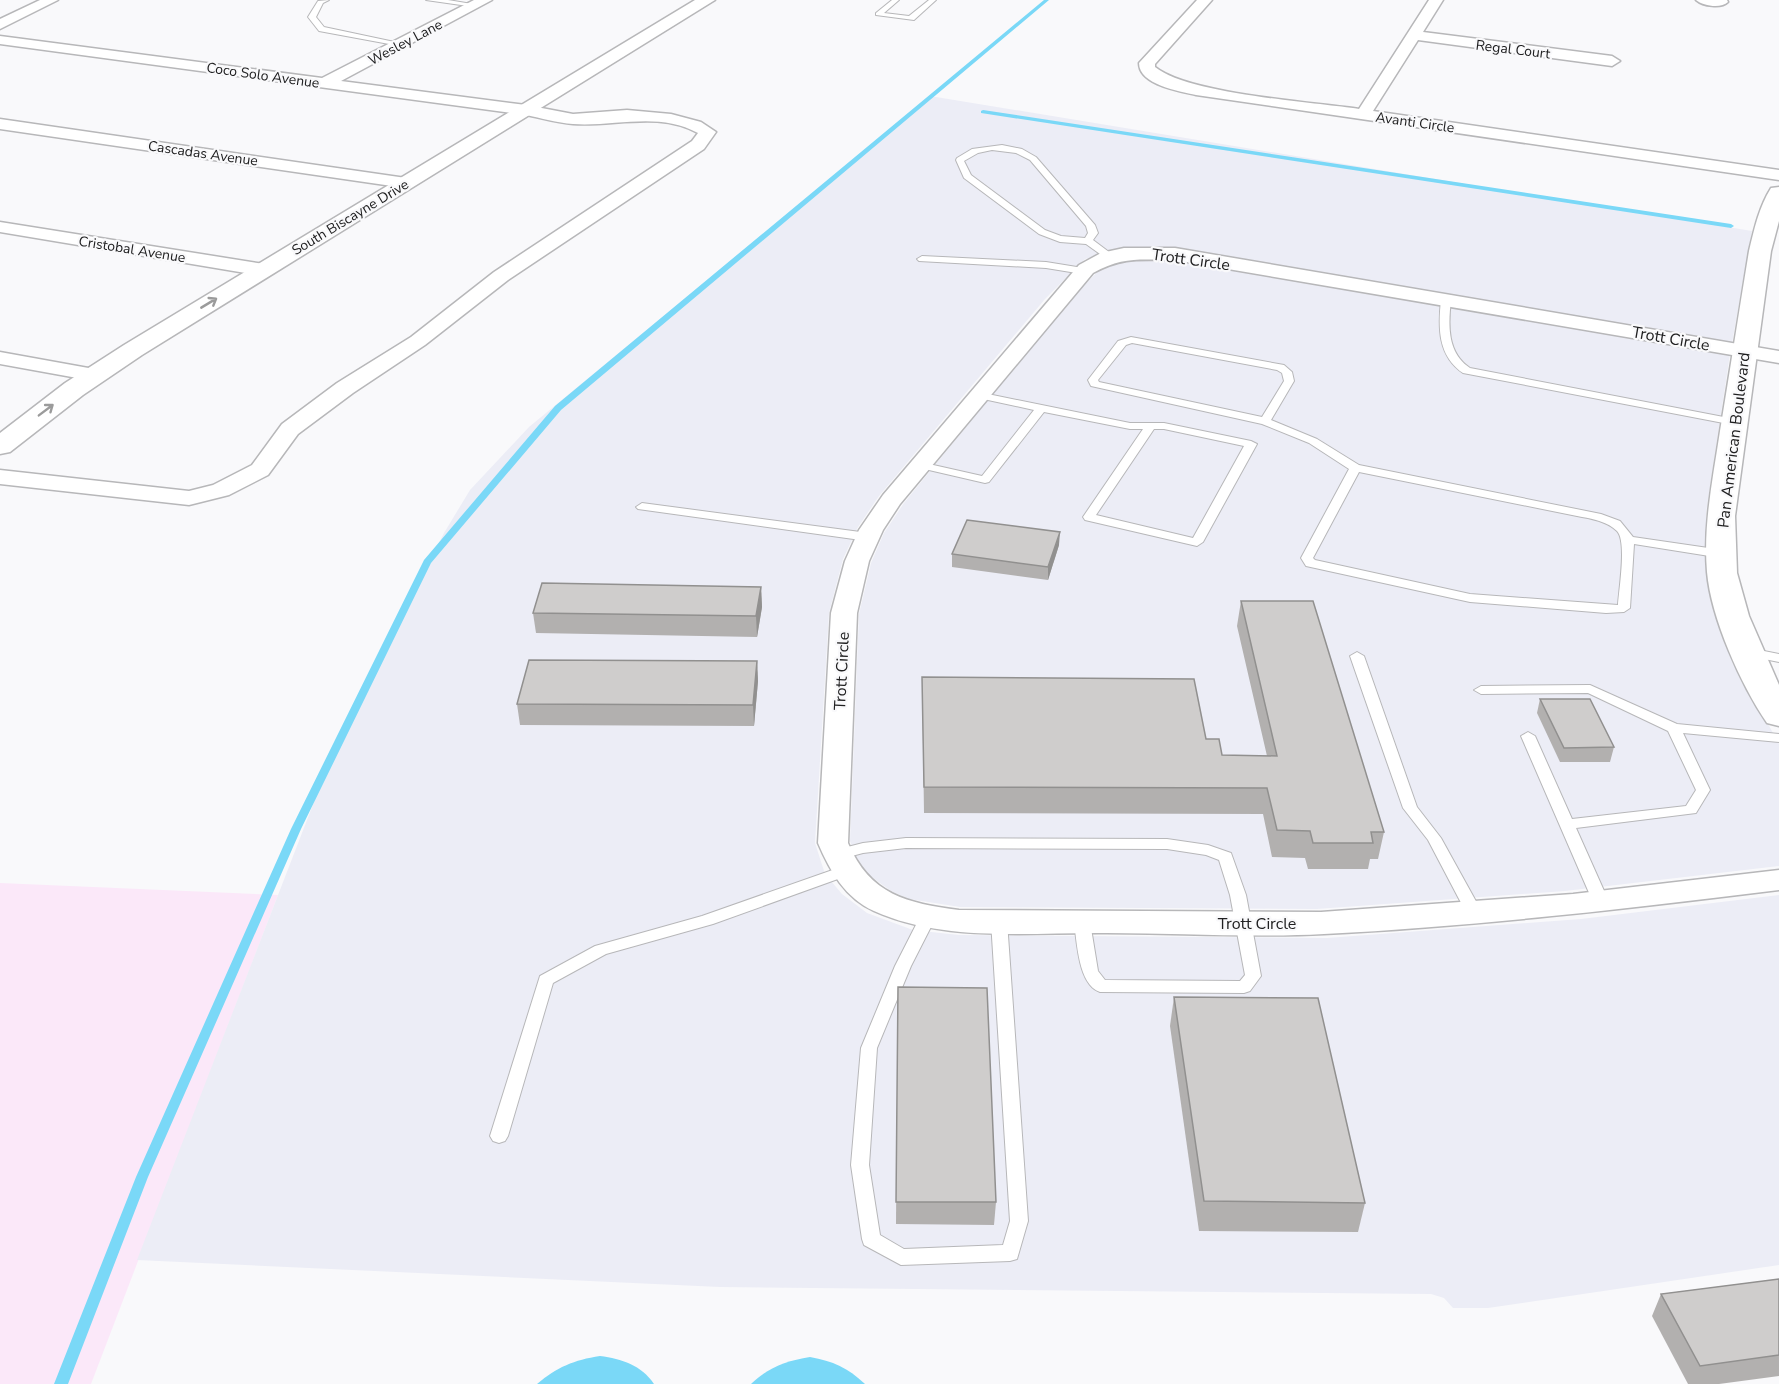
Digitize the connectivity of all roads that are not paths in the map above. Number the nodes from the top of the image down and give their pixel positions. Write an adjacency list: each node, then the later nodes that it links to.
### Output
1 (51, 0): 13 (street)
2 (325, 0): 16 (lane)
3 (429, 0): 12 (lane)
4 (682, 0): 19 (street, South Biscayne Drive)
5 (707, 0): 20 (street, South Biscayne Drive)
6 (896, 0): 7 (lane)
7 (933, 0)
8 (1205, 0): 21 (street, Avanti Circle)
9 (1436, 0): 14 (street)
10 (1703, 0): 11 (street)
11 (1721, 2)
12 (480, 3): 16 (street, Wesley Lane)
13 (0, 25)
14 (1414, 35): 17 (street, Regal Court); 21 (street)
15 (0, 40): 18 (street, Coco Solo Avenue)
16 (400, 44): 18 (street, Wesley Lane)
17 (1612, 61)
18 (325, 83): 19 (street, Coco Solo Avenue)
19 (503, 107): 20 (street, Coco Solo Avenue); 24 (street, South Biscayne Drive)
20 (526, 110): 25 (street, South Biscayne Drive); 49 (street, Coco Solo Avenue)
21 (1364, 115): 23 (street, Avanti Circle)
22 (0, 124): 24 (street, Cascadas Avenue)
23 (1779, 175)
24 (381, 180): 25 (street, Cascadas Avenue); 31 (street, South Biscayne Drive)
25 (406, 183): 32 (street, South Biscayne Drive)
26 (1779, 194): 35 (street, Pan American Boulevard)
27 (0, 227): 31 (street, Cristobal Avenue)
28 (1088, 241): 28 (lane); 29 (lane)
29 (1110, 257): 33 (street, Trott Circle); 34 (street, Trott Circle)
30 (921, 259): 33 (lane)
31 (236, 266): 32 (street, Cristobal Avenue); 38 (street, South Biscayne Drive)
32 (264, 270): 39 (street, South Biscayne Drive, one-way to 32)
33 (1083, 271): 41 (street, Trott Circle)
34 (1446, 300): 35 (street, Trott Circle); 44 (lane)
35 (1744, 351): 36 (street, Trott Circle); 44 (street, Pan American Boulevard)
36 (1779, 357)
37 (0, 358): 38 (street)
38 (65, 370): 39 (street); 40 (street, South Biscayne Drive)
39 (94, 375): 46 (street, South Biscayne Drive, one-way to 39)
40 (39, 389)
41 (978, 395): 42 (lane); 47 (street, Trott Circle)
42 (1041, 408): 45 (lane); 47 (lane)
43 (1265, 421): 43 (lane); 48 (lane)
44 (1734, 422): 53 (street, Pan American Boulevard)
45 (1151, 426): 45 (lane)
46 (0, 446)
47 (920, 465): 51 (street, Trott Circle)
48 (1355, 468): 52 (lane); 52 (lane)
49 (0, 477)
50 (642, 507): 51 (lane)
51 (868, 537): 63 (street, Trott Circle)
52 (1628, 540): 53 (lane)
53 (1722, 554): 54 (street, Pan American Boulevard)
54 (1747, 652): 56 (lane); 58 (street, Pan American Boulevard)
55 (1357, 656): 66 (lane)
56 (1779, 658)
57 (1481, 690): 59 (lane)
58 (1779, 716)
59 (1674, 728): 61 (lane); 62 (lane)
60 (1528, 736): 62 (lane)
61 (1779, 738)
62 (1567, 824): 65 (lane)
63 (840, 863): 67 (street, Trott Circle); 70 (lane); 71 (lane)
64 (1779, 880): 65 (street, Trott Circle)
65 (1601, 902): 66 (street, Trott Circle)
66 (1475, 914): 70 (street, Trott Circle)
67 (928, 917): 68 (street, Trott Circle); 68 (lane)
68 (999, 921): 69 (street, Trott Circle)
69 (1082, 922): 70 (street, Trott Circle); 70 (lane)
70 (1242, 923)
71 (499, 1136)

